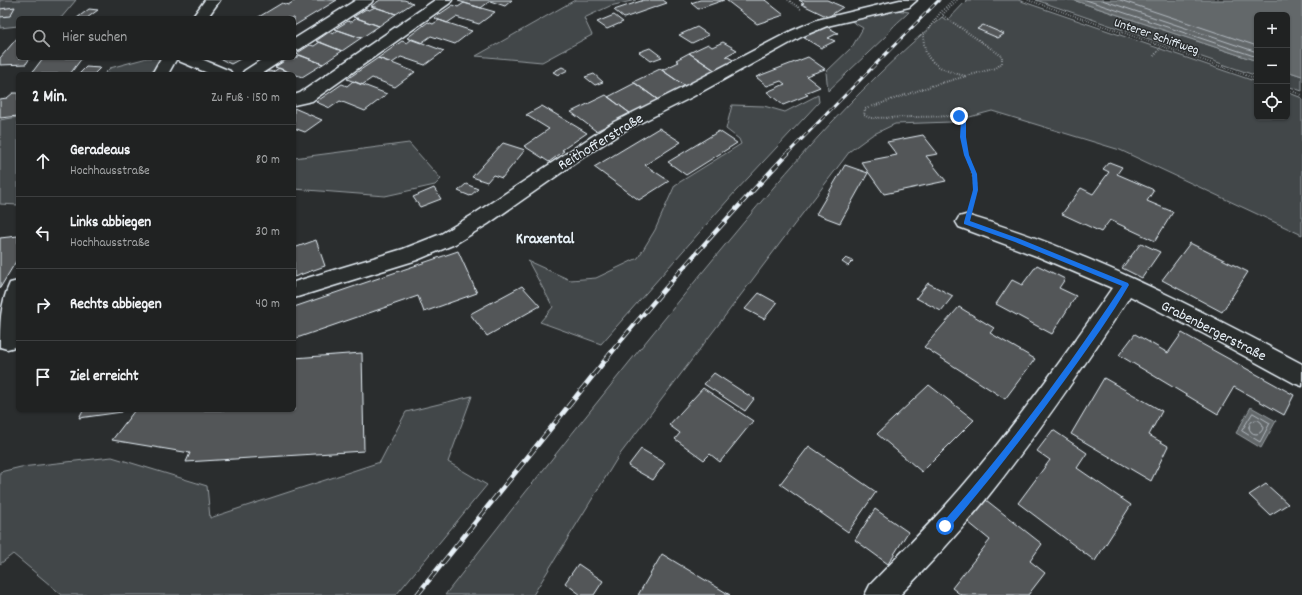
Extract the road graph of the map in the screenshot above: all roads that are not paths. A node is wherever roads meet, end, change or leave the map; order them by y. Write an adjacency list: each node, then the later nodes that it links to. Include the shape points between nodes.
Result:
1 (213, 0): 5 (street)
2 (366, 0): 6 (street)
3 (445, 0): 13 (street, via 306,97)
4 (910, 0): 16 (street, Reithofferstraße, via 894,7 822,23 796,34 620,126 448,239 410,255)
5 (201, 16)
6 (296, 45)
7 (168, 60): 10 (street)
8 (189, 60): 11 (street)
9 (272, 60): 12 (street)
10 (161, 72)
11 (214, 72)
12 (253, 72)
13 (296, 100)
14 (966, 222): 15 (street, Grabenbergerstraße)
15 (1126, 285): 19 (street, Grabenbergerstraße); 20 (street, via 1059,383 983,482)
16 (296, 289)
17 (16, 294): 18 (street)
18 (8, 341)
19 (1302, 376)
20 (880, 595)

